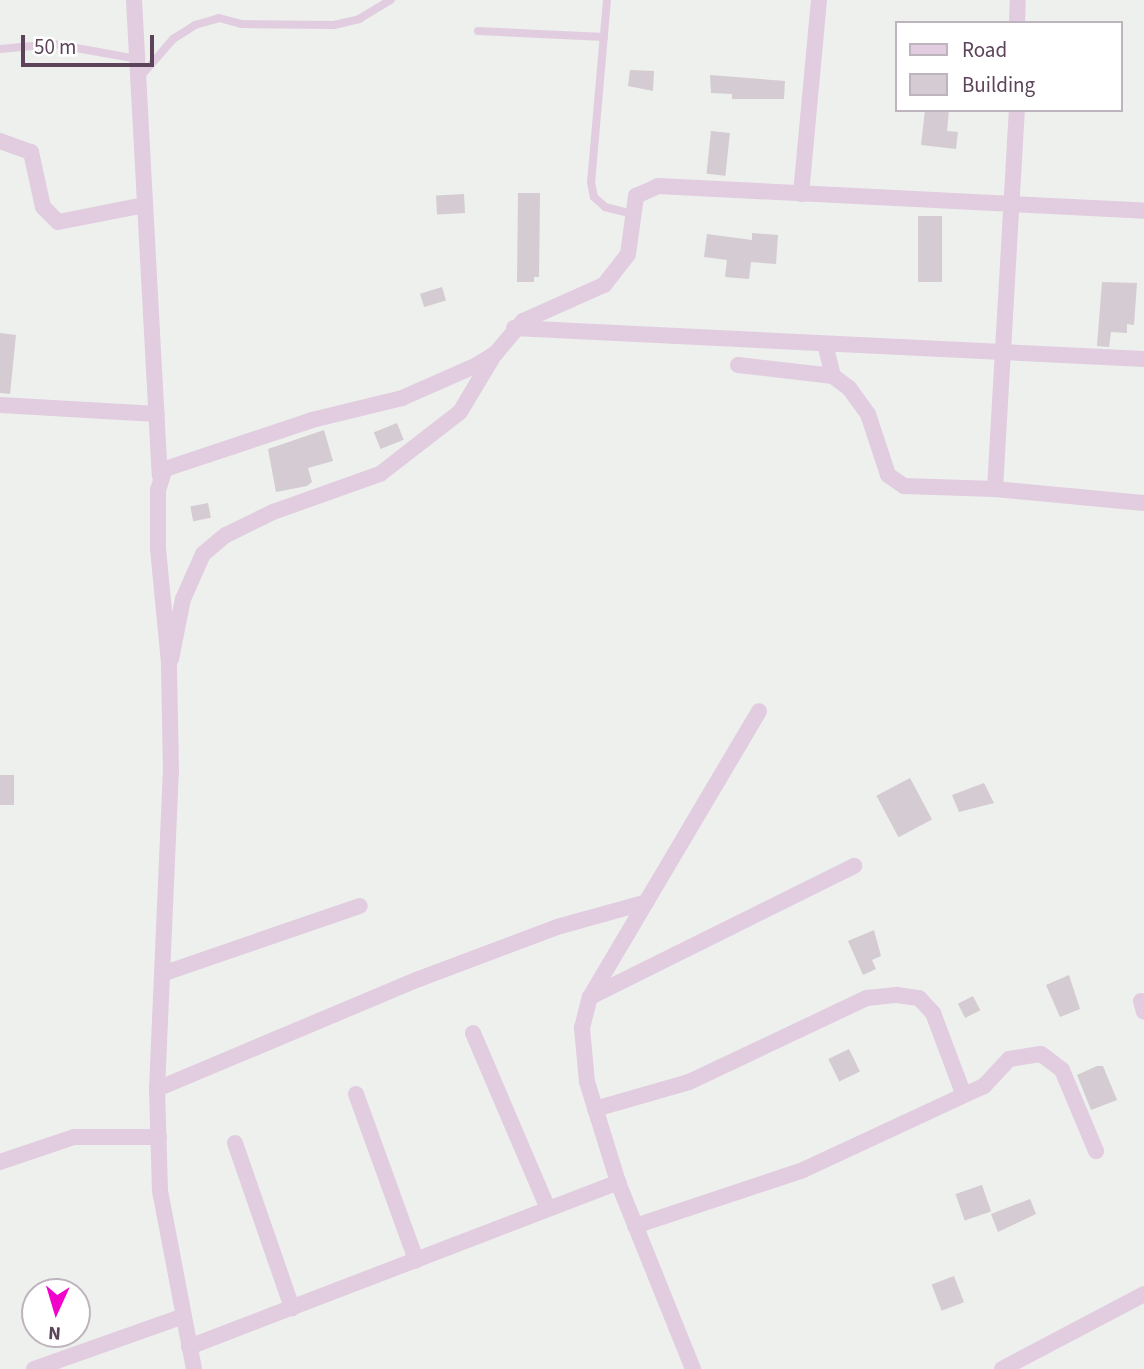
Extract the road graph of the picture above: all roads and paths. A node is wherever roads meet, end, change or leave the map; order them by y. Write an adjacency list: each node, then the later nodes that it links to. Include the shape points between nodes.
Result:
1 (134, 0): 10 (street)
2 (391, 0): 11 (lane, via 359,19 334,25 241,24 219,18 195,25 173,40)
3 (607, 0): 8 (lane)
4 (819, 0): 14 (street)
5 (1018, 0): 6 (street)
6 (1017, 21)
7 (478, 31): 8 (lane)
8 (604, 37): 18 (lane, via 591,182 594,197 605,207)
9 (0, 49): 10 (lane, via 54,44)
10 (137, 59): 11 (street)
11 (138, 79): 15 (street)
12 (1017, 112): 16 (street)
13 (0, 141): 15 (street, via 31,152 43,207 58,222)
14 (801, 194): 16 (street); 18 (street, via 658,186 636,196)
15 (145, 205): 27 (street)
16 (1012, 207): 17 (street); 21 (street)
17 (1144, 211)
18 (633, 214): 19 (street, via 628,254 604,285)
19 (513, 328): 20 (street); 22 (street)
20 (825, 344): 21 (street); 25 (street)
21 (1001, 352): 23 (street); 29 (street)
22 (496, 353): 28 (street, via 425,390 170,463); 31 (street, via 460,412 380,474 273,512 226,535 202,554 183,599)
23 (1144, 359)
24 (738, 365): 25 (street)
25 (833, 376): 29 (street, via 849,388 868,414 888,475 895,483)
26 (0, 405): 27 (street)
27 (157, 414): 28 (street)
28 (160, 475): 31 (street, via 158,548)
29 (996, 489): 30 (street)
30 (1144, 503)
31 (169, 663): 36 (street, via 171,772)
32 (758, 711): 34 (street)
33 (853, 866): 37 (street)
34 (647, 902): 37 (street); 39 (street, via 557,927 419,979)
35 (360, 906): 36 (street)
36 (162, 974): 39 (street)
37 (590, 997): 42 (street, via 582,1028 587,1082)
38 (473, 1033): 48 (street)
39 (157, 1089): 43 (street)
40 (963, 1093): 42 (street, via 933,1013 919,998 897,995 867,998 689,1082); 45 (street, via 984,1086 1009,1059 1041,1054 1062,1070); 49 (street, via 803,1170)
41 (356, 1094): 50 (street)
42 (595, 1109): 47 (street)
43 (159, 1137): 46 (street, via 74,1137); 53 (street, via 160,1191)
44 (235, 1143): 52 (street)
45 (1096, 1151)
46 (0, 1162)
47 (618, 1182): 48 (street); 49 (street)
48 (548, 1209): 50 (street)
49 (635, 1226): 57 (street)
50 (416, 1260): 52 (street)
51 (1144, 1294): 58 (street)
52 (292, 1308): 54 (street)
53 (181, 1317): 54 (street); 55 (street)
54 (189, 1347): 56 (street)
55 (34, 1369)
56 (194, 1369)
57 (693, 1369)
58 (1002, 1369)

